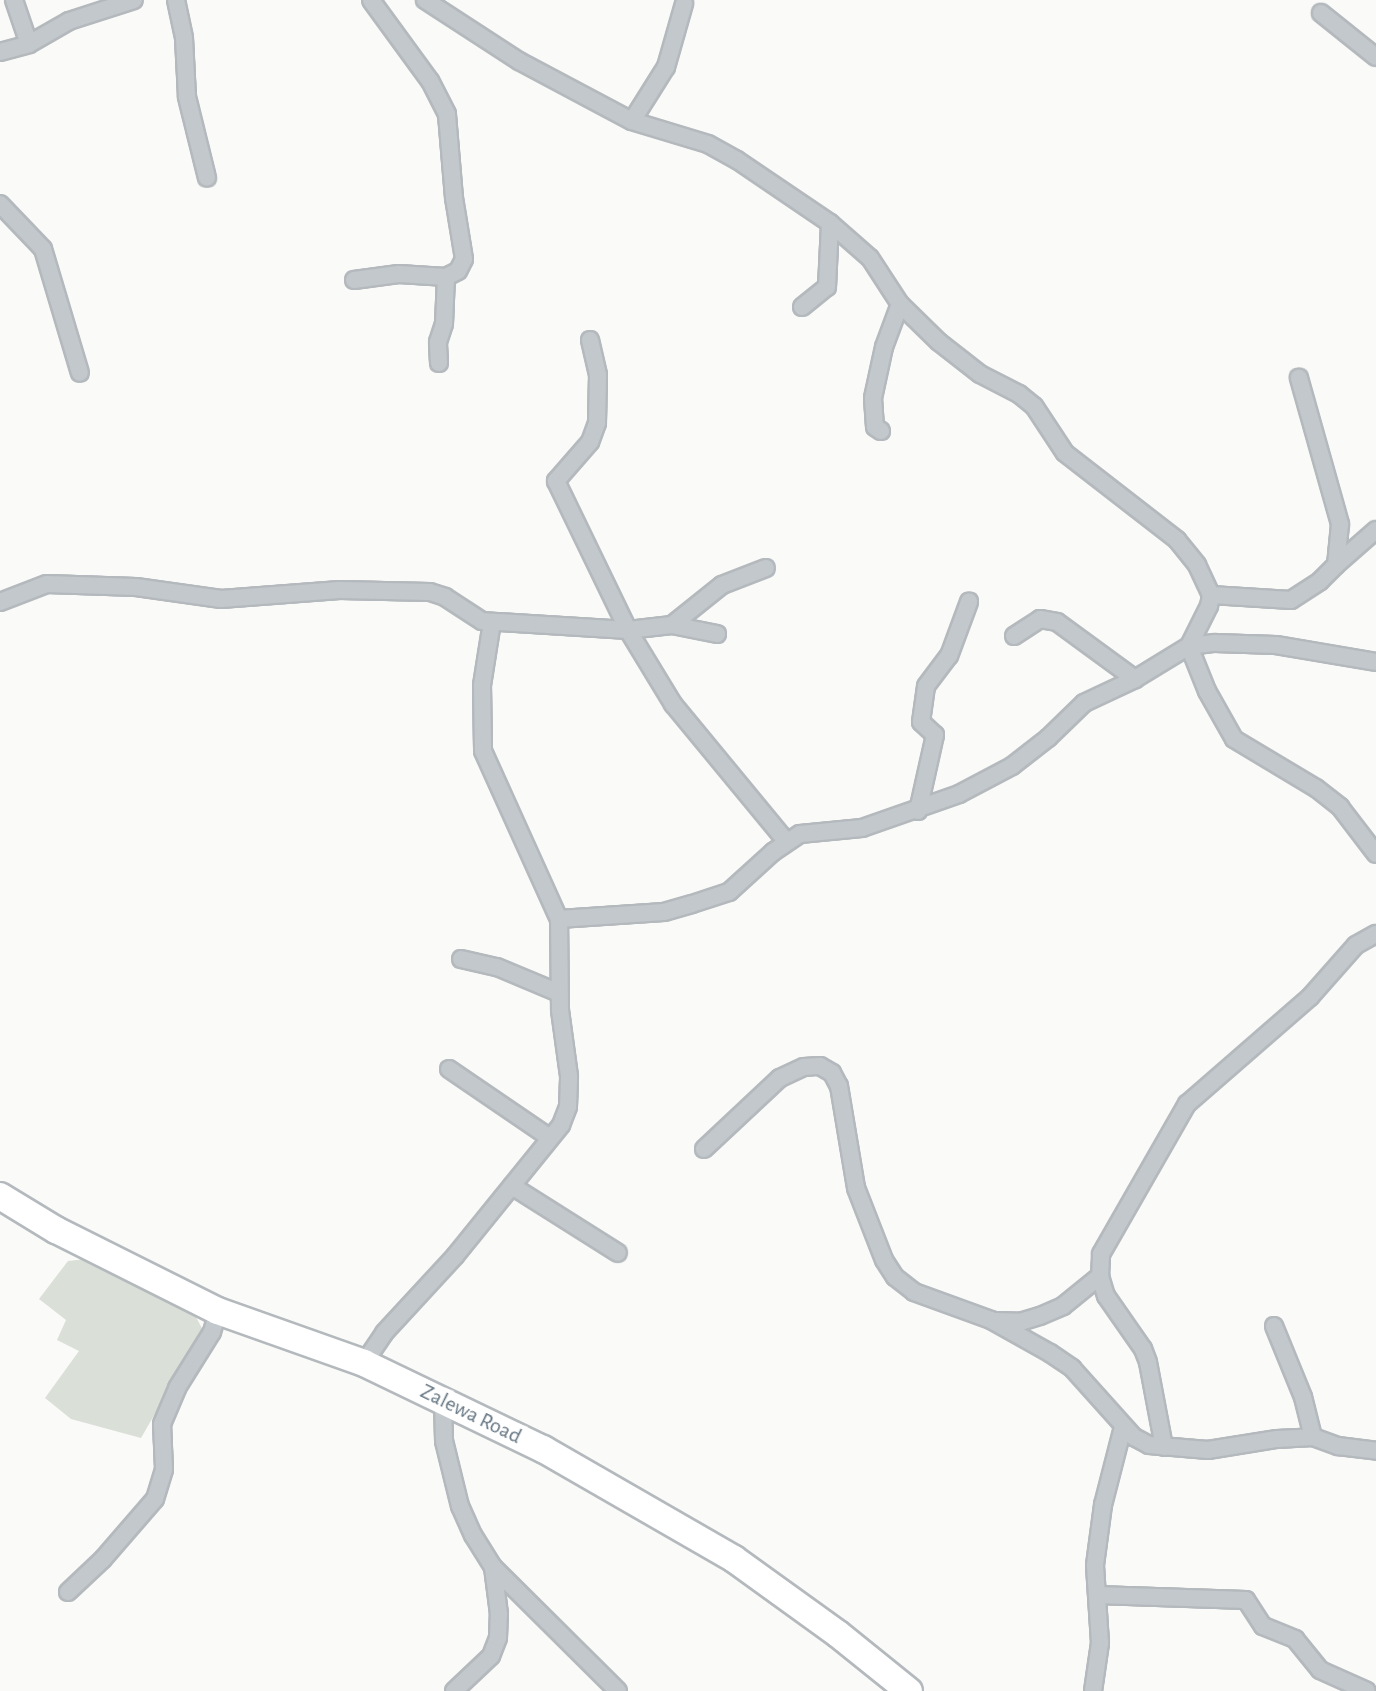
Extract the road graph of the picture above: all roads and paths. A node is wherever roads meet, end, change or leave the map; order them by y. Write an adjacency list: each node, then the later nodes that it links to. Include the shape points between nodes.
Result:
1 (14, 0): 8 (street)
2 (134, 0): 8 (street, via 69,21)
3 (176, 0): 12 (street, via 187,97)
4 (371, 0): 15 (street, via 430,81 447,114 464,259 458,271)
5 (425, 0): 11 (street, via 519,61)
6 (684, 4): 11 (street, via 666,67)
7 (1321, 13): 10 (street)
8 (29, 44): 9 (street)
9 (0, 52)
10 (1376, 57)
11 (632, 121): 14 (street, via 708,144)
12 (207, 178)
13 (0, 204): 21 (street, via 43,249)
14 (830, 223): 17 (street, via 870,258); 18 (street, via 827,287)
15 (446, 277): 16 (street, via 399,274); 20 (street)
16 (354, 280)
17 (900, 304): 23 (street, via 877,373 873,415); 27 (street, via 980,374 1034,406 1065,453 1177,540)
18 (802, 307)
19 (590, 340): 32 (street, via 598,375 597,423 590,442 556,481)
20 (439, 363)
21 (80, 373)
22 (1299, 378): 25 (street, via 1340,524)
23 (881, 431)
24 (1376, 530): 25 (street)
25 (1336, 565): 27 (street, via 1291,600)
26 (766, 568): 31 (street, via 722,585)
27 (1211, 595): 35 (street)
28 (0, 602): 30 (street, via 47,584 136,587 221,599 340,590 430,592)
29 (969, 602): 38 (street, via 949,656 926,686 921,722 935,735)
30 (492, 622): 32 (street); 41 (street, via 482,685 483,751)
31 (672, 625): 32 (street); 33 (street)
32 (628, 630): 39 (street, via 673,704)
33 (717, 634)
34 (1014, 636): 37 (street, via 1040,619 1057,622)
35 (1189, 646): 36 (street, via 1276,645); 37 (street); 40 (street, via 1234,739 1340,807)
36 (1376, 662)
37 (1135, 679): 38 (street, via 1084,703 1012,766)
38 (918, 811): 39 (street, via 862,828 800,834)
39 (786, 841): 41 (street, via 729,892 664,912)
40 (1376, 854)
41 (559, 919): 44 (street)
42 (1376, 934): 51 (street, via 1356,945 1310,997 1187,1104 1101,1254)
43 (461, 959): 44 (street, via 497,967)
44 (559, 993): 46 (street, via 568,1107)
45 (449, 1069): 46 (street)
46 (550, 1138): 48 (street)
47 (704, 1149): 53 (street, via 780,1078 804,1067 820,1066 832,1073 839,1086 856,1188 889,1269 914,1292)
48 (512, 1186): 50 (street); 55 (street)
49 (0, 1196): 52 (highway, Zalewa Road)
50 (618, 1253)
51 (1100, 1276): 53 (street, via 1063,1306 1040,1316 1020,1322); 59 (street, via 1106,1296 1143,1349)
52 (218, 1311): 55 (highway, Zalewa Road); 62 (street, via 162,1424 164,1469 155,1499)
53 (991, 1320): 57 (street, via 1072,1368)
54 (1274, 1326): 58 (street)
55 (364, 1363): 56 (highway, Zalewa Road)
56 (443, 1399): 61 (street, via 444,1441 460,1506); 66 (highway, Zalewa Road, via 543,1449 734,1559)
57 (1123, 1427): 59 (street, via 1134,1437); 63 (street, via 1103,1505)
58 (1313, 1437): 59 (street, via 1208,1450); 60 (street)
59 (1164, 1447)
60 (1376, 1451)
61 (493, 1567): 64 (street, via 498,1638 491,1656); 65 (street)
62 (68, 1592)
63 (1097, 1595): 67 (street, via 1100,1643); 68 (street, via 1246,1600 1263,1626 1295,1639 1320,1670)
64 (454, 1691)
65 (618, 1691)
66 (909, 1691)
67 (1093, 1691)
68 (1367, 1691)

